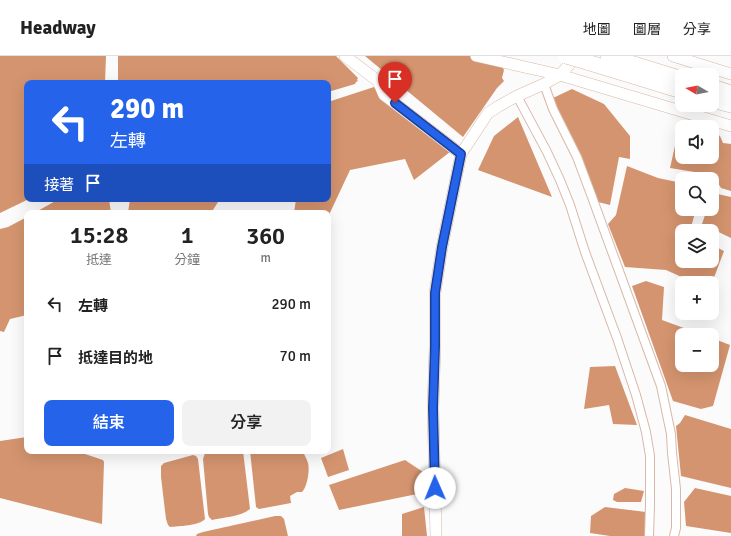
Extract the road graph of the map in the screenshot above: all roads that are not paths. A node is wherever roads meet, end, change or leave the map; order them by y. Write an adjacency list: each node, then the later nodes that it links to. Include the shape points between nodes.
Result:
1 (345, 56): 18 (street, via 378,81 384,95)
2 (476, 56): 8 (street)
3 (566, 56): 6 (highway, bridge)
4 (608, 56): 9 (highway)
5 (673, 56): 7 (street)
6 (582, 59): 8 (street); 11 (highway)
7 (731, 74)
8 (560, 75): 10 (street); 17 (street)
9 (675, 77)
10 (542, 85): 14 (street); 21 (street, via 577,158 661,386 671,434 676,489)
11 (675, 89)
12 (719, 89): 13 (highway)
13 (731, 93)
14 (519, 95): 18 (street, via 488,113); 20 (street, via 563,186 636,395 650,456)
15 (719, 102): 16 (highway)
16 (731, 106)
17 (731, 126)
18 (461, 154): 19 (street, via 435,293 433,408)
19 (436, 536)
20 (649, 536)
21 (674, 536)

